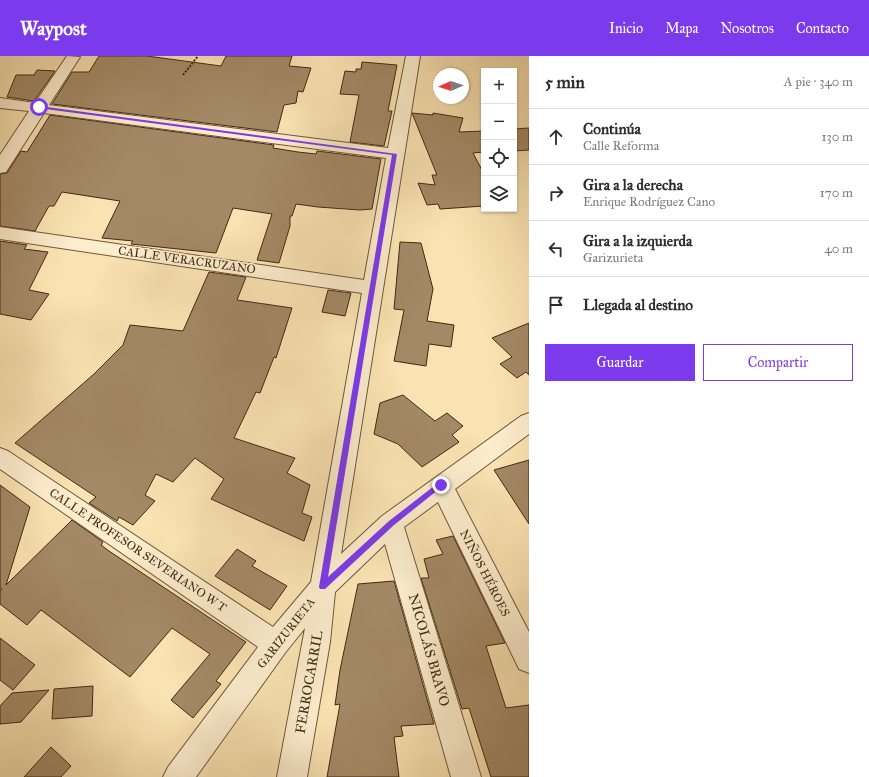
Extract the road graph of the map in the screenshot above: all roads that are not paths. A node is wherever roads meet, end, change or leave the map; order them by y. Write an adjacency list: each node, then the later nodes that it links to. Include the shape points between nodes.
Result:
1 (413, 56): 5 (street, FERROCARRIL)
2 (73, 57): 4 (street)
3 (0, 103): 4 (street)
4 (39, 107): 5 (street); 6 (street)
5 (395, 154): 8 (street, FERROCARRIL)
6 (0, 168)
7 (0, 233): 8 (street, CALLE VERACRUZANO)
8 (373, 288): 13 (street, FERROCARRIL)
9 (529, 422): 11 (street, GARIZURIETA)
10 (0, 457): 14 (street, CALLE PROFESOR SEVERIANO W T)
11 (441, 485): 12 (street, GARIZURIETA); 15 (street, NIÑOS HÉROES)
12 (391, 523): 13 (street, GARIZURIETA); 18 (street, NICOLÁS BRAVO)
13 (323, 587): 14 (street, GARIZURIETA); 17 (street, FERROCARRIL, via 317,642)
14 (276, 644): 16 (street, GARIZURIETA)
15 (529, 660)
16 (178, 777)
17 (292, 777)
18 (466, 777)

